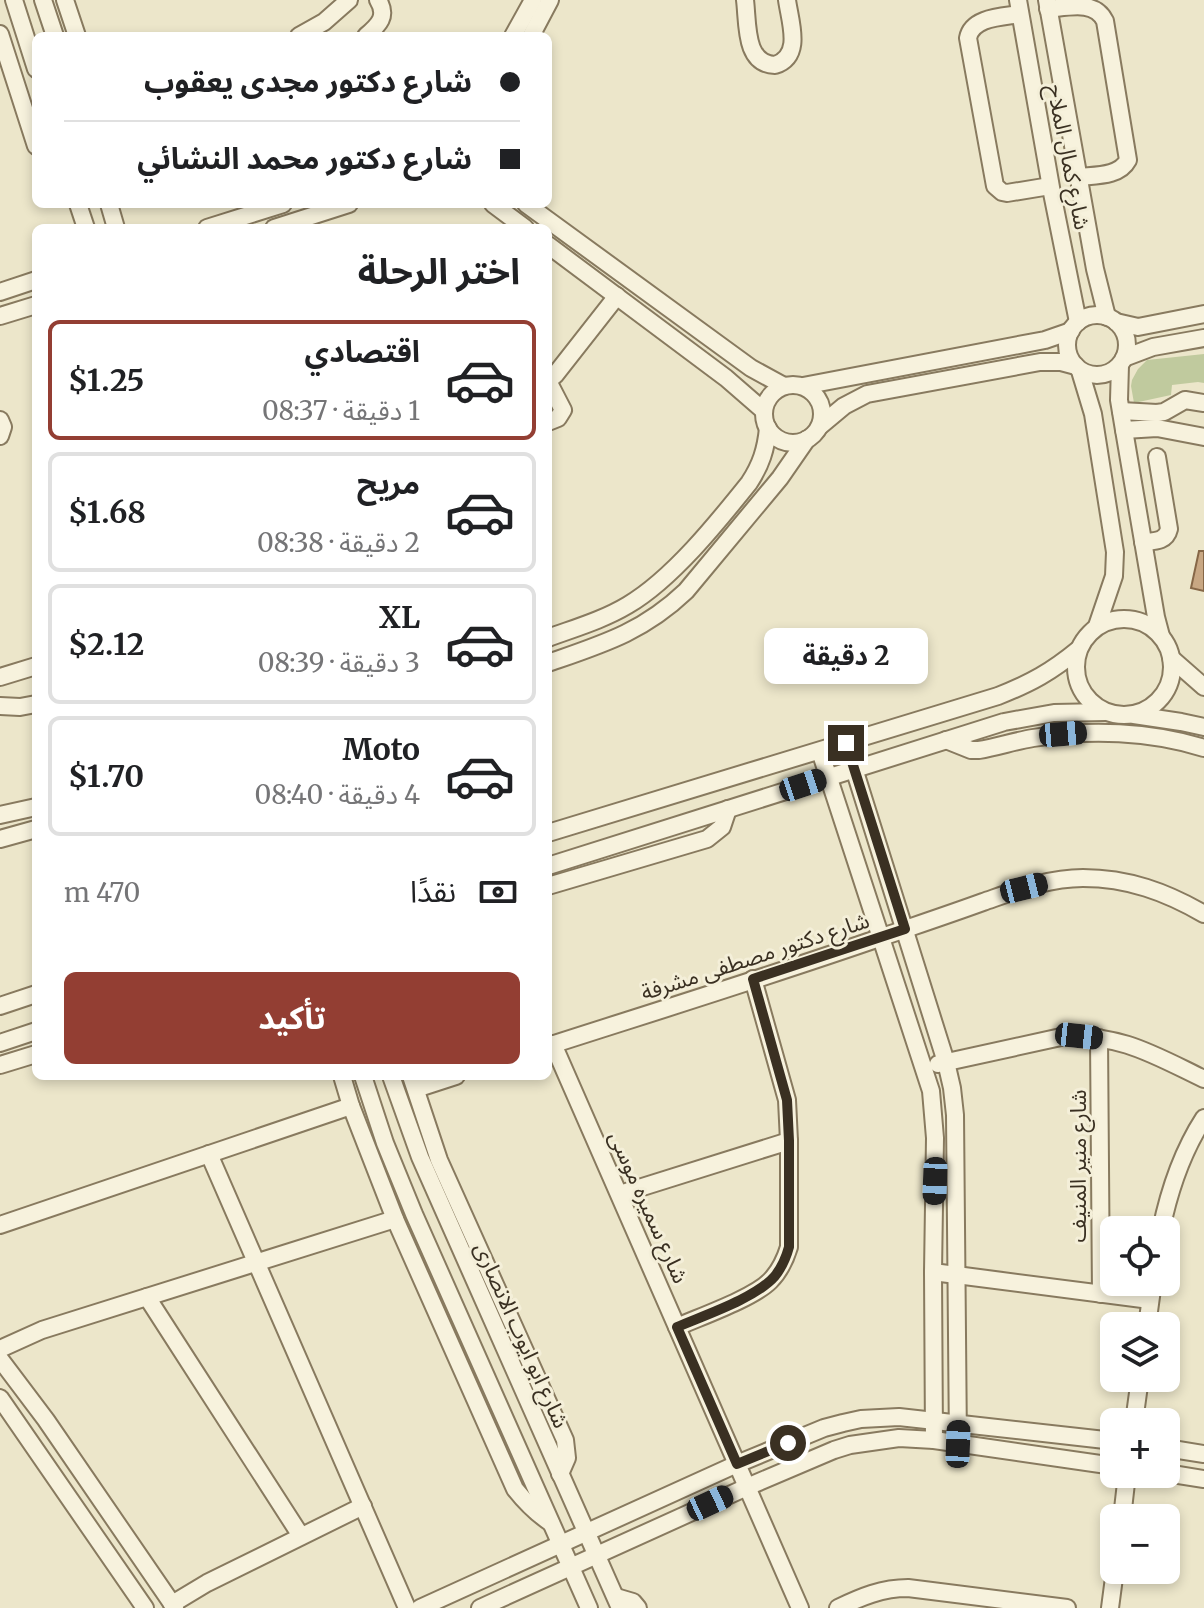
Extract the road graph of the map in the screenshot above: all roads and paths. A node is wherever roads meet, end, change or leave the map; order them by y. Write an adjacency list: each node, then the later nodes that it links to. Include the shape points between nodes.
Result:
1 (14, 0): 19 (street)
2 (43, 0): 12 (street)
3 (65, 0): 13 (street)
4 (349, 0): 14 (street)
5 (378, 0): 15 (street, via 383,18)
6 (533, 0): 16 (street)
7 (550, 0): 17 (street)
8 (745, 0): 9 (street, via 752,51 761,62 775,65 788,58 793,45)
9 (787, 0)
10 (1048, 5): 21 (street, شارع كمال الملاح); 21 (street, via 1089,6 1105,21 1128,160 1119,171)
11 (1019, 7): 22 (street, شارع كمال الملاح); 22 (street, via 975,24 968,38 995,186 1007,193)
12 (54, 32)
13 (76, 32)
14 (306, 32)
15 (371, 32)
16 (515, 32)
17 (533, 32)
18 (0, 34): 20 (street)
19 (32, 56)
20 (32, 134)
21 (1078, 177): 37 (street, شارع كمال الملاح, via 1095,269)
22 (1050, 186): 38 (street, شارع كمال الملاح)
23 (270, 208): 27 (street)
24 (336, 208): 28 (street)
25 (498, 208): 29 (street)
26 (531, 208): 43 (street, via 751,368)
27 (220, 224)
28 (286, 224)
29 (520, 224)
30 (552, 248): 33 (street)
31 (32, 281): 32 (street)
32 (0, 292)
33 (617, 296): 42 (street); 48 (street)
34 (32, 306): 36 (street)
35 (1204, 314): 37 (street, via 1138,327)
36 (0, 316)
37 (1111, 320): 38 (street, via 1097,315); 40 (street, via 1126,338)
38 (1075, 326): 41 (street, via 1067,346); 44 (street, via 1045,340)
39 (1200, 341): 40 (street, via 1153,347)
40 (1122, 361): 41 (street, via 1103,375); 49 (street)
41 (1078, 368): 52 (street, via 1040,362 867,394); 61 (street, via 1093,414 1115,552 1114,576)
42 (552, 378)
43 (784, 386): 44 (street); 48 (street, via 770,396)
44 (803, 386): 52 (street, via 818,398)
45 (552, 389): 51 (street, via 563,410)
46 (1204, 403): 47 (street)
47 (1177, 404): 49 (street, via 1160,413); 55 (street)
48 (764, 411): 53 (street)
49 (1121, 411): 54 (street)
50 (0, 420): 56 (street)
51 (552, 420)
52 (820, 426): 58 (street)
53 (768, 428): 58 (street, via 790,443); 63 (street, via 760,466 749,483 669,574 605,618)
54 (1124, 430): 55 (street); 60 (street)
55 (1175, 431): 57 (street)
56 (0, 436)
57 (1204, 437)
58 (807, 439): 66 (street, via 673,603 614,640)
59 (1157, 457): 60 (street, via 1169,529 1162,539)
60 (1143, 542): 62 (street)
61 (1097, 626): 62 (street, via 1124,618); 64 (street)
62 (1161, 636): 65 (street)
63 (552, 637)
64 (1079, 649): 72 (street, via 1079,686); 76 (street, via 1055,669 1016,689)
65 (1171, 658): 69 (street); 73 (street, via 1171,680 1161,699)
66 (552, 662)
67 (32, 667): 68 (street)
68 (0, 677)
69 (1204, 687)
70 (32, 705): 71 (street)
71 (0, 706)
72 (1105, 712): 73 (street); 75 (street, via 1030,716)
73 (1133, 715): 74 (street)
74 (1204, 727)
75 (946, 740): 77 (street, via 979,750 1031,738 1101,733); 79 (street)
76 (846, 743): 78 (street); 79 (street)
77 (1204, 748)
78 (820, 751): 80 (street); 85 (street)
79 (853, 769): 80 (street); 90 (street)
80 (828, 777): 82 (street); 91 (street)
81 (32, 808): 83 (street)
82 (728, 809): 87 (street); 88 (street, via 722,827 707,839)
83 (0, 815)
84 (32, 830): 86 (street)
85 (552, 832)
86 (0, 839)
87 (552, 865)
88 (552, 885)
89 (1204, 914): 90 (street, شارع دكتور مصطفى مشرفة, via 1146,887 1082,878 1024,888)
90 (905, 929): 91 (street, شارع دكتور مصطفى مشرفة); 101 (street)
91 (882, 937): 92 (street, شارع دكتور مصطفى مشرفة); 103 (street)
92 (753, 979): 98 (street, شارع دكتور مصطفى مشرفة); 111 (street, via 787,1100)
93 (32, 995): 94 (street)
94 (0, 1006)
95 (32, 1032): 97 (street)
96 (1099, 1038): 101 (street, via 1061,1037); 104 (street, via 1135,1046); 114 (street, شارع منير المنيف)
97 (0, 1043)
98 (552, 1045)
99 (552, 1047): 113 (street, شارع سميره موسى)
100 (32, 1055): 102 (street)
101 (946, 1062): 103 (street); 120 (street, via 955,1115)
102 (0, 1065)
103 (925, 1067): 119 (street, via 935,1115)
104 (1204, 1079)
105 (343, 1080): 109 (street)
106 (364, 1080): 145 (street, via 399,1179)
107 (392, 1080): 140 (street, شارع ابو ايوب الانصارى, via 420,1157)
108 (413, 1082): 140 (street, via 444,1172 565,1440 567,1458)
109 (351, 1106): 112 (street); 116 (street)
110 (1204, 1118): 115 (street, via 1180,1163)
111 (789, 1141): 113 (street); 127 (street, via 789,1247 778,1273 756,1292)
112 (209, 1154): 117 (street); 118 (street)
113 (620, 1194): 127 (street, شارع سميره موسى)
114 (1100, 1216)
115 (1164, 1216)
116 (395, 1219): 118 (street); 145 (street, via 515,1489)
117 (0, 1225)
118 (257, 1263): 124 (street); 144 (street)
119 (933, 1272): 120 (street); 131 (street)
120 (957, 1275): 121 (street); 132 (street)
121 (1100, 1294)
122 (1117, 1296): 125 (street)
123 (1151, 1296): 125 (street)
124 (147, 1297): 128 (street); 147 (street)
125 (1150, 1300): 126 (street)
126 (1149, 1312)
127 (677, 1327): 138 (street, شارع سميره موسى)
128 (0, 1349)
129 (0, 1359): 154 (street)
130 (0, 1398): 155 (street)
131 (934, 1420): 132 (street); 134 (street); 138 (street, via 899,1417 843,1423)
132 (959, 1424): 133 (street); 135 (street)
133 (1100, 1439)
134 (934, 1440): 135 (street); 143 (street, via 899,1438 850,1445)
135 (958, 1444): 139 (street)
136 (1180, 1450): 137 (street)
137 (1204, 1454)
138 (737, 1464): 143 (street, شارع سميره موسى); 146 (street)
139 (1100, 1464)
140 (560, 1474): 146 (street, شارع ابو ايوب الانصارى)
141 (1180, 1475): 142 (street)
142 (1204, 1479)
143 (747, 1487): 149 (street); 161 (street, شارع سميره موسى)
144 (363, 1506): 147 (street); 156 (street)
145 (552, 1523): 148 (street)
146 (586, 1533): 148 (street); 149 (street, شارع ابو ايوب الانصارى)
147 (301, 1536): 154 (street)
148 (560, 1544): 150 (street); 157 (street)
149 (596, 1555): 150 (street); 152 (street, شارع ابو ايوب الانصارى)
150 (570, 1567): 158 (street); 159 (street)
151 (1113, 1584): 164 (street)
152 (618, 1602): 160 (street, via 633,1602)
153 (971, 1602): 162 (street, via 892,1588); 163 (street)
154 (173, 1606)
155 (145, 1608)
156 (407, 1608)
157 (420, 1608)
158 (480, 1608)
159 (589, 1608)
160 (638, 1608)
161 (800, 1608)
162 (838, 1608)
163 (1067, 1608)
164 (1110, 1608)

